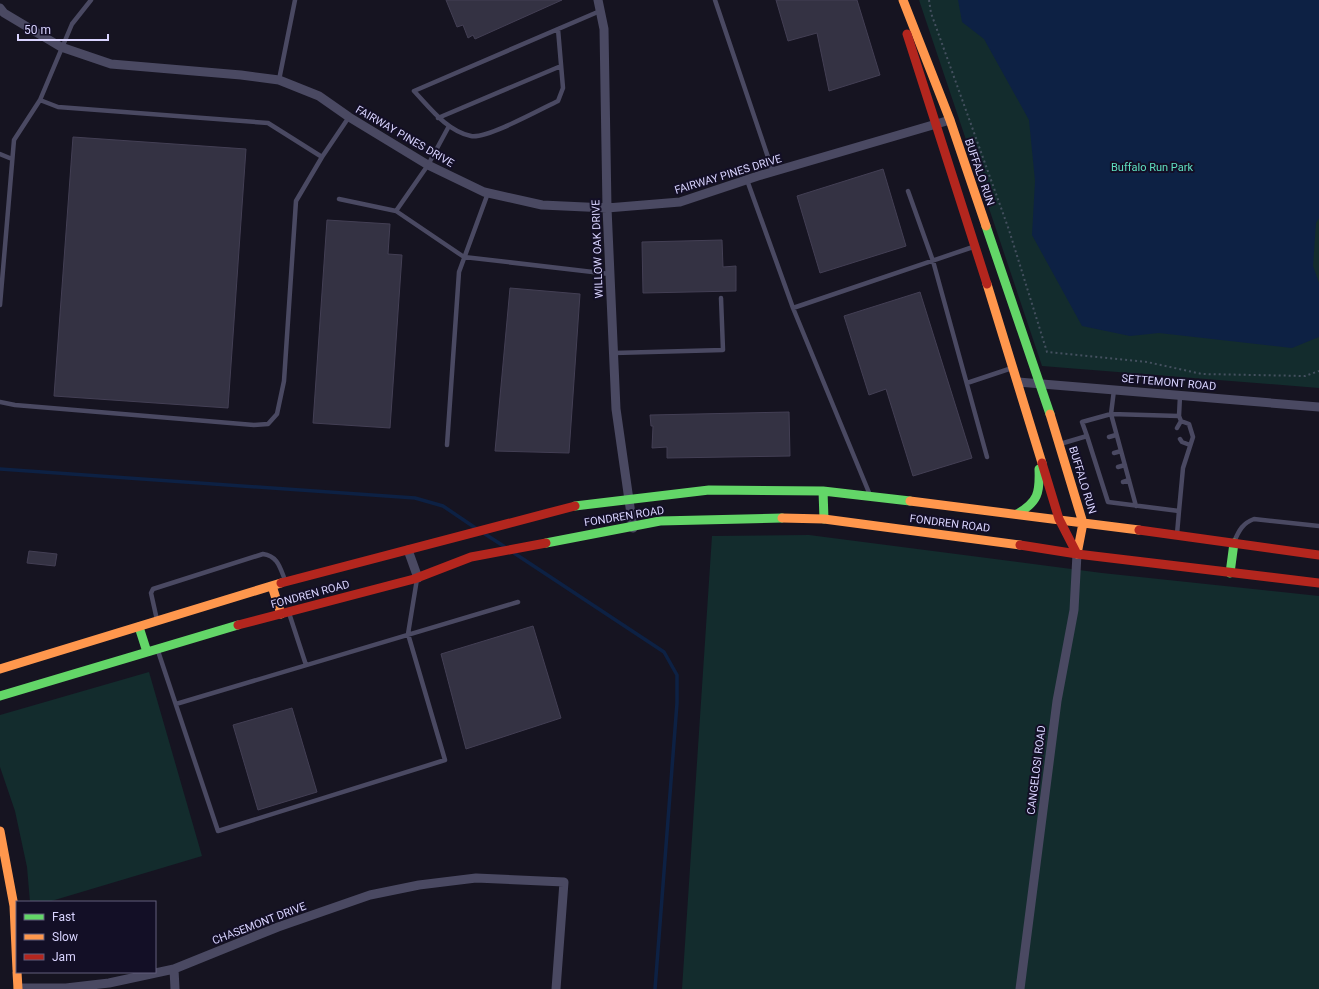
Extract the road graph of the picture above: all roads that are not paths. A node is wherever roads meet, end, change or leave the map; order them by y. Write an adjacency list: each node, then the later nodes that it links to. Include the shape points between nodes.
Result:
1 (91, 0): 10 (lane, via 72,24)
2 (295, 0): 12 (lane)
3 (598, 0): 8 (street, WILLOW OAK DRIVE)
4 (715, 0): 23 (lane)
5 (897, 0): 17 (main road)
6 (902, 0): 16 (main road, BUFFALO RUN)
7 (0, 8): 10 (street, FAIRWAY PINES DRIVE, via 4,13)
8 (600, 11): 9 (lane); 28 (street, WILLOW OAK DRIVE, via 604,29)
9 (558, 29): 11 (lane); 15 (lane, via 414,91)
10 (61, 47): 12 (street, FAIRWAY PINES DRIVE, via 111,64); 13 (lane)
11 (561, 66): 15 (lane); 18 (lane, via 563,88 558,101 486,135 471,136)
12 (280, 80): 14 (street, FAIRWAY PINES DRIVE, via 319,96)
13 (40, 100): 20 (lane, via 58,107 268,123); 21 (lane, via 14,140)
14 (348, 117): 20 (lane); 22 (street, FAIRWAY PINES DRIVE)
15 (438, 118): 18 (lane)
16 (950, 120): 17 (street, FAIRWAY PINES DRIVE); 41 (main road, BUFFALO RUN)
17 (936, 125): 23 (street, FAIRWAY PINES DRIVE); 30 (main road)
18 (450, 126): 22 (lane)
19 (0, 154): 21 (lane)
20 (322, 157): 44 (lane, via 296,201 284,381 277,414 268,424)
21 (12, 159): 35 (lane)
22 (428, 165): 26 (street, FAIRWAY PINES DRIVE); 29 (lane)
23 (773, 172): 24 (street, FAIRWAY PINES DRIVE)
24 (747, 180): 28 (street, FAIRWAY PINES DRIVE, via 680,202); 36 (lane)
25 (908, 191): 32 (lane)
26 (488, 193): 28 (street, FAIRWAY PINES DRIVE, via 542,205); 31 (lane)
27 (339, 199): 29 (lane)
28 (607, 208): 33 (street, WILLOW OAK DRIVE)
29 (396, 211): 31 (lane)
30 (975, 247): 32 (lane); 38 (main road)
31 (464, 257): 33 (lane); 55 (lane, via 459,272)
32 (933, 261): 36 (lane); 40 (lane)
33 (610, 274): 37 (street, WILLOW OAK DRIVE)
34 (721, 298): 37 (lane, via 723,350)
35 (0, 305)
36 (793, 308): 73 (lane)
37 (614, 353): 74 (street, WILLOW OAK DRIVE, via 616,409)
38 (1013, 367): 39 (main road); 40 (lane)
39 (1018, 382): 41 (street, SETTEMONT ROAD); 58 (main road)
40 (967, 383): 61 (lane)
41 (1040, 384): 42 (street, SETTEMONT ROAD); 56 (main road, BUFFALO RUN)
42 (1114, 390): 43 (street, SETTEMONT ROAD); 46 (lane)
43 (1180, 396): 45 (street, SETTEMONT ROAD); 47 (lane)
44 (0, 402)
45 (1319, 407)
46 (1111, 414): 47 (lane); 49 (lane); 50 (lane, via 1082,422)
47 (1180, 419): 48 (lane); 57 (lane, via 1189,424 1193,437)
48 (1177, 428)
49 (1116, 435): 51 (lane); 59 (lane)
50 (1087, 436): 54 (lane); 56 (lane)
51 (1109, 437)
52 (1180, 439): 57 (lane)
53 (1096, 441): 54 (lane)
54 (1089, 443): 63 (lane)
55 (447, 444)
56 (1059, 444): 80 (main road, BUFFALO RUN)
57 (1190, 445): 76 (lane, via 1183,468)
58 (1037, 450): 77 (main road, via 1039,492 1034,502); 79 (main road)
59 (1121, 451): 60 (lane); 64 (lane)
60 (1114, 453)
61 (987, 457)
62 (1100, 457): 63 (lane)
63 (1094, 459): 67 (lane)
64 (1125, 465): 65 (lane); 68 (lane)
65 (1118, 467)
66 (1105, 471): 67 (lane)
67 (1099, 472): 71 (lane)
68 (1129, 480): 69 (lane); 75 (lane)
69 (1123, 482)
70 (1109, 486): 71 (lane)
71 (1104, 487): 75 (lane, via 1108,502)
72 (823, 490): 73 (main road, FONDREN ROAD); 74 (main road, FONDREN ROAD, via 708,490); 78 (main road)
73 (871, 496): 77 (main road, FONDREN ROAD)
74 (629, 498): 82 (street, WILLOW OAK DRIVE); 85 (main road, FONDREN ROAD, via 584,504)
75 (1136, 506): 76 (lane)
76 (1179, 511): 83 (lane)
77 (1017, 514): 79 (main road, FONDREN ROAD)
78 (824, 519): 82 (main road, FONDREN ROAD, via 763,517 668,521); 86 (main road, FONDREN ROAD)
79 (1058, 519): 80 (main road, FONDREN ROAD); 86 (main road)
80 (1083, 523): 83 (main road, FONDREN ROAD); 86 (main road, BUFFALO RUN)
81 (1319, 526): 84 (lane, via 1254,519 1240,528)
82 (633, 528): 89 (main road, FONDREN ROAD, via 471,557)
83 (1177, 535): 84 (main road, FONDREN ROAD)
84 (1234, 543): 87 (main road, FONDREN ROAD); 88 (main road)
85 (408, 550): 89 (street); 90 (main road, FONDREN ROAD)
86 (1078, 554): 88 (main road, FONDREN ROAD); 114 (street, CANGELOSI ROAD, via 1074,610 1057,701)
87 (1319, 554)
88 (1230, 573): 91 (main road, FONDREN ROAD)
89 (418, 578): 94 (main road, FONDREN ROAD); 97 (lane)
90 (285, 582): 92 (main road, FONDREN ROAD); 95 (lane, via 278,562 263,554 153,589 151,600)
91 (1319, 583)
92 (272, 586): 94 (main road); 95 (main road, FONDREN ROAD)
93 (518, 602): 97 (lane)
94 (285, 613): 98 (main road, FONDREN ROAD); 100 (lane)
95 (158, 621): 96 (main road, FONDREN ROAD)
96 (139, 627): 99 (main road); 101 (main road, FONDREN ROAD)
97 (408, 634): 100 (lane); 103 (lane, via 445,760 307,804 218,830)
98 (157, 649): 99 (main road, FONDREN ROAD); 103 (lane)
99 (148, 652): 102 (main road, FONDREN ROAD)
100 (306, 665): 103 (lane)
101 (0, 669)
102 (0, 696)
103 (176, 704)
104 (0, 831): 105 (main road)
105 (2, 853): 106 (main road, via 14,906)
106 (16, 949)
107 (174, 969): 110 (street, CHASEMONT DRIVE); 112 (street); 113 (street, CHASEMONT DRIVE, via 278,927 370,896 419,885 476,878 564,882)
108 (17, 973): 111 (main road)
109 (155, 973): 111 (street, CHASEMONT DRIVE, via 109,983 66,988)
110 (156, 973)
111 (18, 989)
112 (175, 989)
113 (556, 989)
114 (1020, 989)

